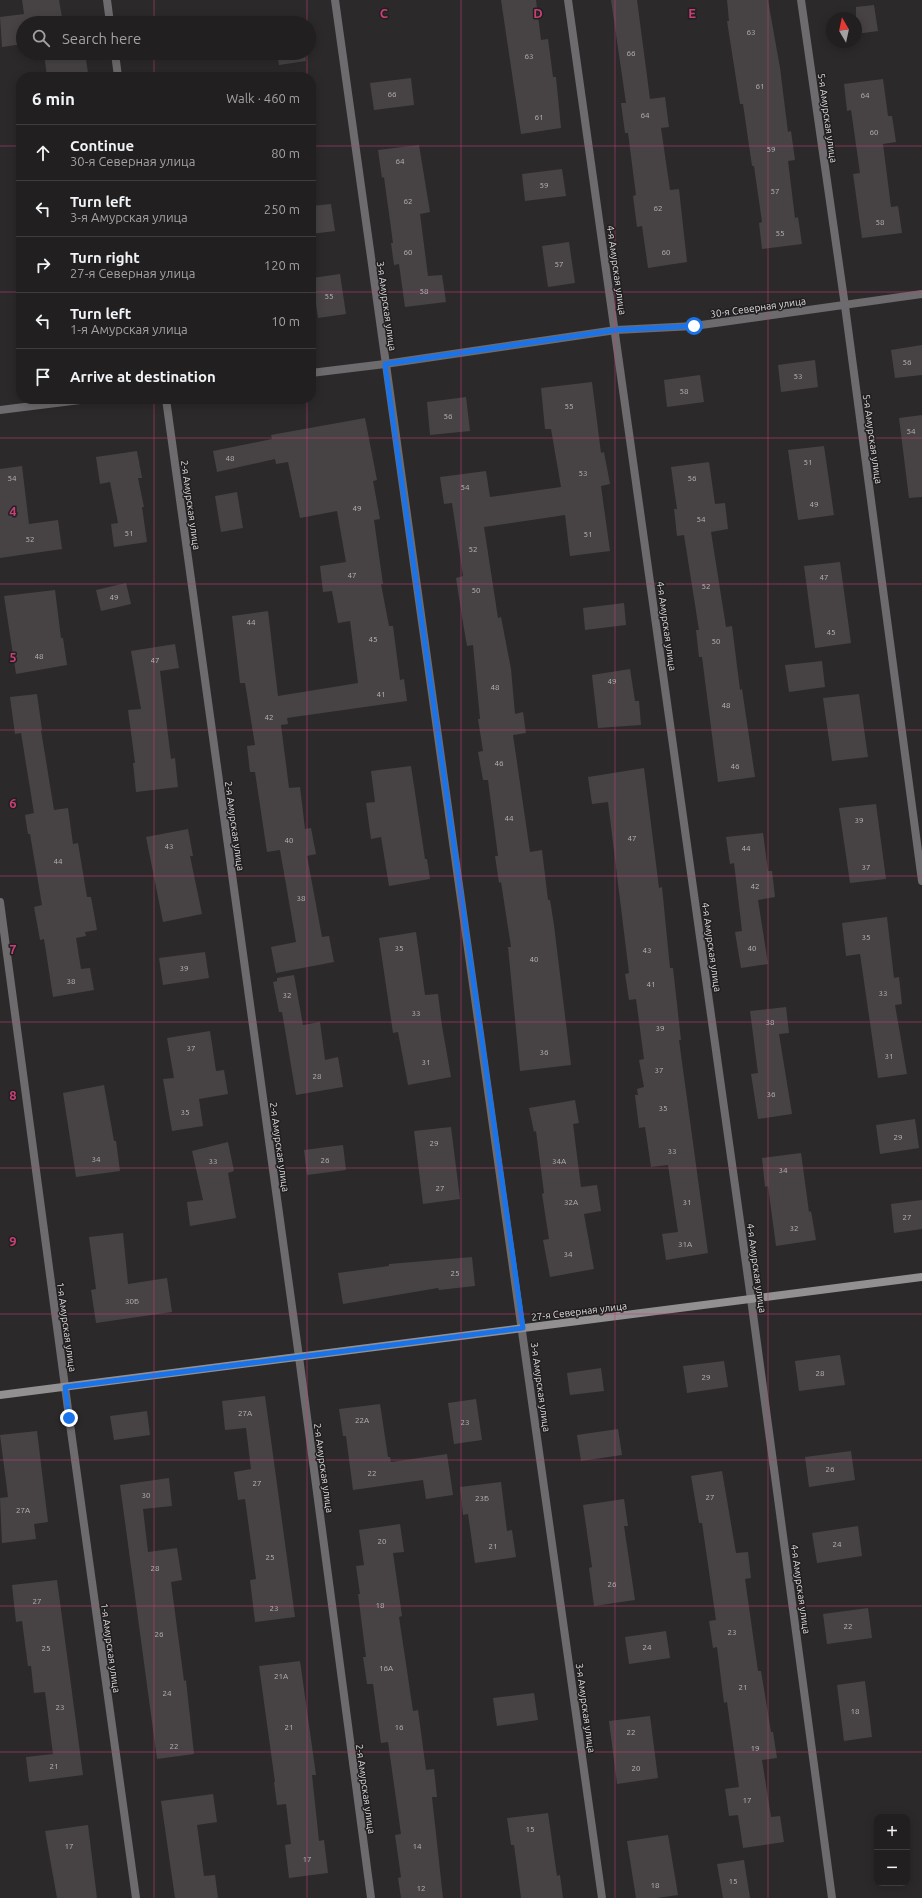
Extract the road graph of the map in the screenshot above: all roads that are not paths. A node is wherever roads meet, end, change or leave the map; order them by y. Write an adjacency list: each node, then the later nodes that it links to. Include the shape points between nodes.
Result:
1 (107, 0): 5 (street)
2 (335, 0): 11 (street, 3-я Амурская улица)
3 (568, 0): 10 (street, 4-я Амурская улица)
4 (801, 0): 9 (street, 5-я Амурская улица)
5 (109, 16)
6 (116, 60): 7 (street)
7 (117, 72)
8 (922, 294): 9 (street, 30-я Северная улица)
9 (845, 306): 10 (street, 30-я Северная улица, via 694,326); 16 (street, 5-я Амурская улица)
10 (616, 330): 11 (street, 30-я Северная улица); 19 (street, 4-я Амурская улица)
11 (385, 364): 12 (street, 30-я Северная улица); 20 (street, 3-я Амурская улица)
12 (316, 372)
13 (48, 404): 15 (street)
14 (167, 404): 21 (street, 2-я Амурская улица)
15 (0, 410)
16 (922, 881)
17 (0, 902): 22 (street, 1-я Амурская улица)
18 (922, 1277): 19 (street, 27-я Северная улица)
19 (751, 1299): 20 (street, 27-я Северная улица); 27 (street, 4-я Амурская улица)
20 (523, 1328): 21 (street, 27-я Северная улица); 26 (street, 3-я Амурская улица)
21 (299, 1357): 22 (street, 27-я Северная улица); 25 (street, 2-я Амурская улица)
22 (65, 1387): 23 (street, 27-я Северная улица); 24 (street, 1-я Амурская улица)
23 (0, 1395)
24 (136, 1898)
25 (370, 1898)
26 (602, 1898)
27 (832, 1898)

